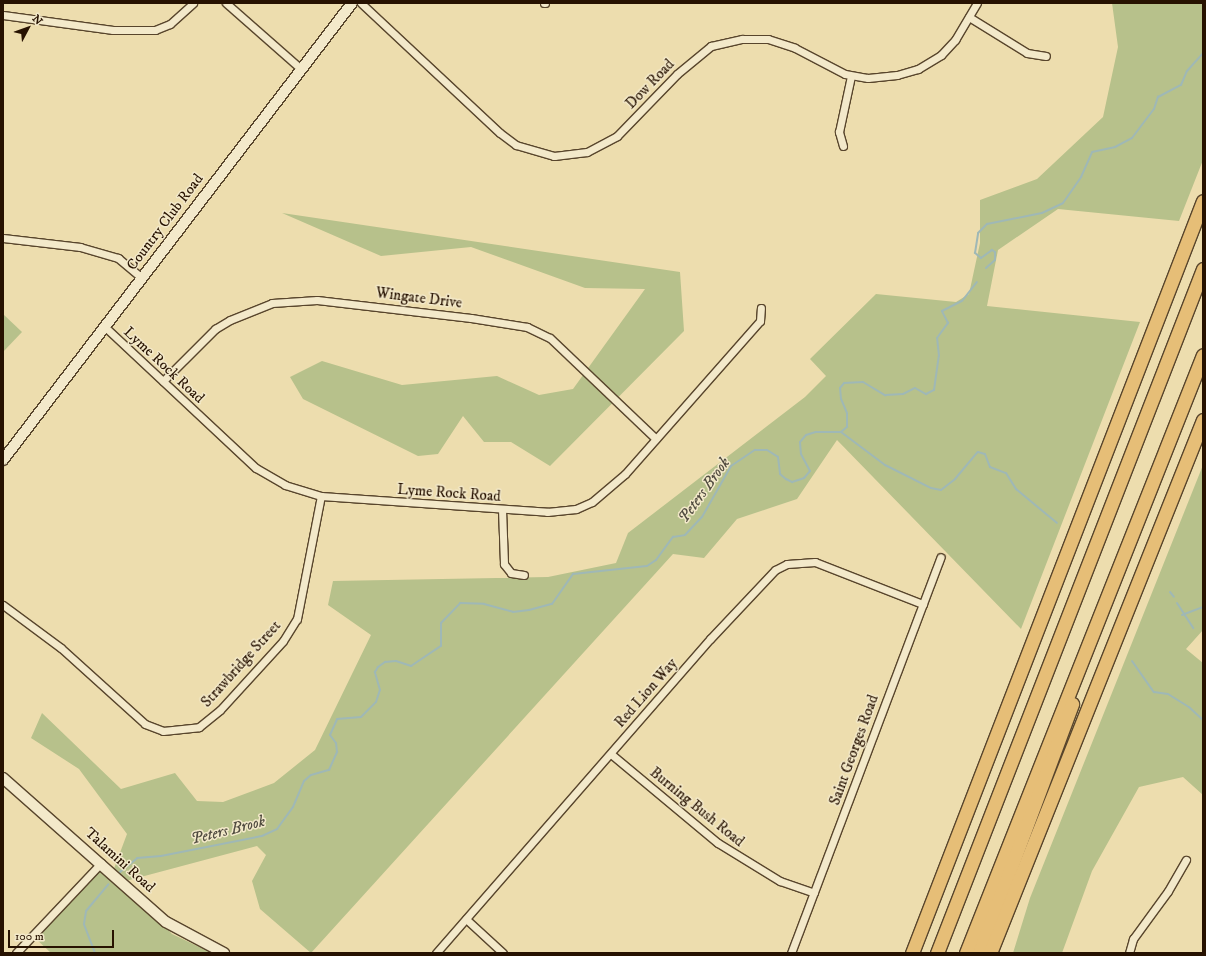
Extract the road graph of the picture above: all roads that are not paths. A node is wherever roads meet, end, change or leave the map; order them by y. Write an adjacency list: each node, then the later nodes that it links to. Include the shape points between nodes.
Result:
1 (193, 3): 6 (street, via 170,24 155,30 113,30)
2 (226, 3): 9 (street)
3 (352, 3): 9 (street, Country Club Road)
4 (361, 3): 10 (street, Dow Road, via 500,133 516,145 549,155 587,152 617,136 677,74 711,46 742,39 768,39)
5 (977, 3): 7 (street, Dow Road)
6 (3, 15)
7 (969, 17): 8 (street, via 1027,53); 10 (street, Dow Road, via 941,55 922,66 897,75 868,78)
8 (1046, 56)
9 (301, 68): 15 (street, Country Club Road)
10 (851, 76): 11 (street, via 839,132)
11 (843, 146)
12 (1203, 201): 41 (highway)
13 (3, 238): 15 (street, via 80,247 118,258)
14 (1203, 269): 42 (highway)
15 (141, 278): 17 (street, Country Club Road)
16 (761, 308): 21 (street, Lyme Rock Road, via 760,321)
17 (104, 326): 19 (street, Lyme Rock Road); 22 (street, Country Club Road)
18 (1203, 355): 29 (highway)
19 (163, 381): 21 (street, Wingate Drive, via 215,330 230,320 272,304 317,300 471,318 527,327 550,338); 23 (street, Lyme Rock Road, via 267,476)
20 (1203, 420): 45 (highway)
21 (656, 439): 24 (street, Lyme Rock Road, via 625,474 592,502 565,511)
22 (3, 460)
23 (321, 496): 24 (street, Lyme Rock Road); 28 (street, Strawbridge Street, via 297,619 283,641 230,699 199,727 163,731 145,724 61,648)
24 (502, 509): 26 (street, via 504,564 511,573)
25 (941, 557): 27 (street, Saint Georges Road)
26 (524, 575)
27 (923, 604): 30 (street, Red Lion Way, via 815,562 788,564 775,570 710,639); 34 (street, Saint Georges Road)
28 (3, 605)
29 (1094, 629): 43 (highway); 44 (highway, via 1066,725)
30 (611, 754): 34 (street, Burning Bush Road, via 718,843 780,881); 35 (street, Red Lion Way)
31 (3, 778): 33 (street, Talamini Road)
32 (1186, 860): 46 (street, via 1134,940)
33 (101, 863): 36 (street); 37 (street, Talamini Road, via 166,922)
34 (814, 893): 40 (street, Saint Georges Road)
35 (466, 919): 38 (street, Red Lion Way); 39 (street)
36 (16, 953)
37 (224, 953)
38 (436, 953)
39 (503, 953)
40 (791, 953)
41 (912, 953)
42 (937, 953)
43 (966, 953)
44 (979, 953)
45 (990, 953)
46 (1130, 953)

